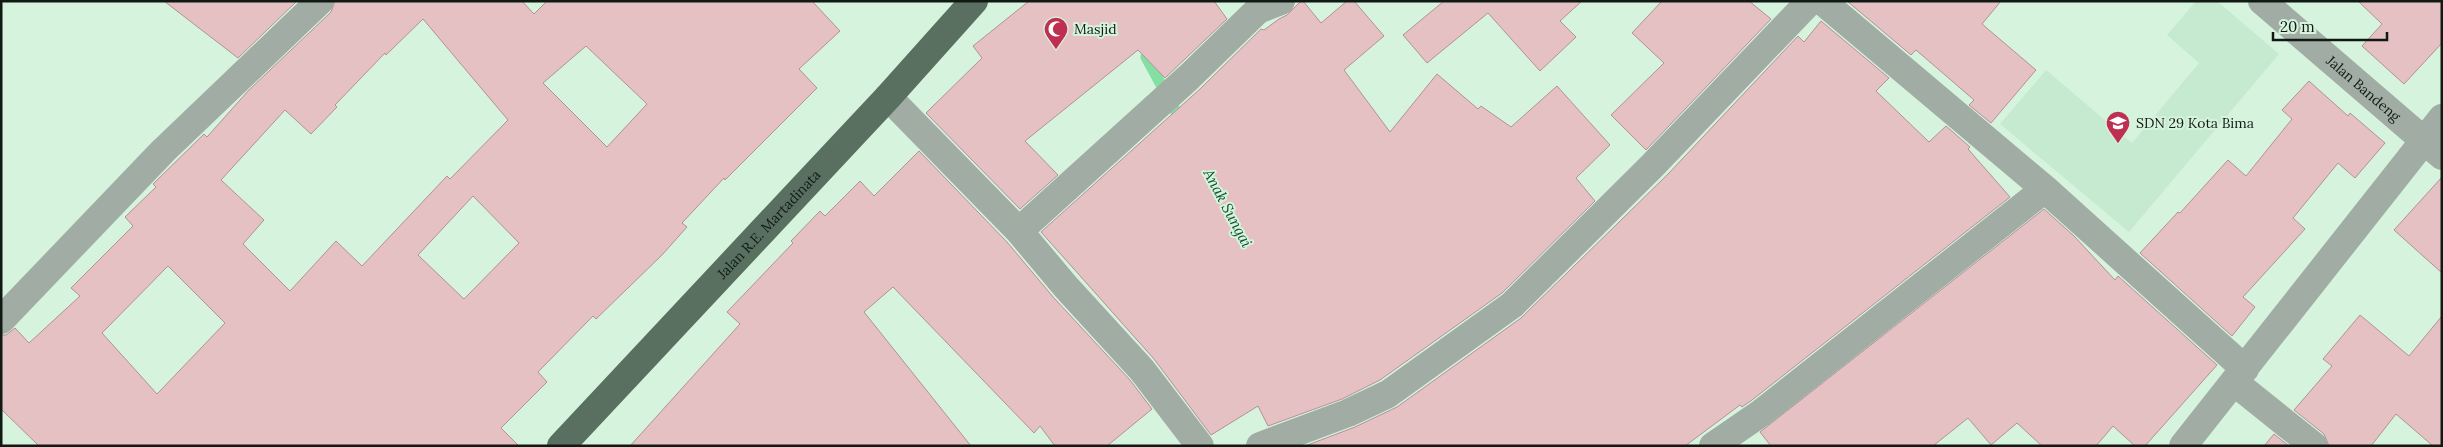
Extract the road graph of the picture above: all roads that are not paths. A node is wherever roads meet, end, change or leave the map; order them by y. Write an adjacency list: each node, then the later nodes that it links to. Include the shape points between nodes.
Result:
1 (320, 1): 12 (street, via 163,151)
2 (974, 1): 7 (highway, Jalan R.E. Martadinata)
3 (1280, 1): 11 (street, via 1258,10)
4 (1810, 1): 16 (street, via 1652,166 1512,305 1388,394)
5 (1822, 1): 10 (street)
6 (2262, 1): 9 (street, Jalan Bandeng)
7 (888, 97): 11 (street); 14 (highway, Jalan R.E. Martadinata)
8 (2442, 118): 9 (street)
9 (2433, 148): 13 (street)
10 (2046, 189): 13 (street); 17 (street, via 1761,413)
11 (1019, 231): 15 (street, via 1142,370)
12 (1, 320)
13 (2240, 375): 18 (street); 19 (street)
14 (561, 446)
15 (1200, 446)
16 (1260, 446)
17 (1712, 446)
18 (2183, 446)
19 (2314, 446)

